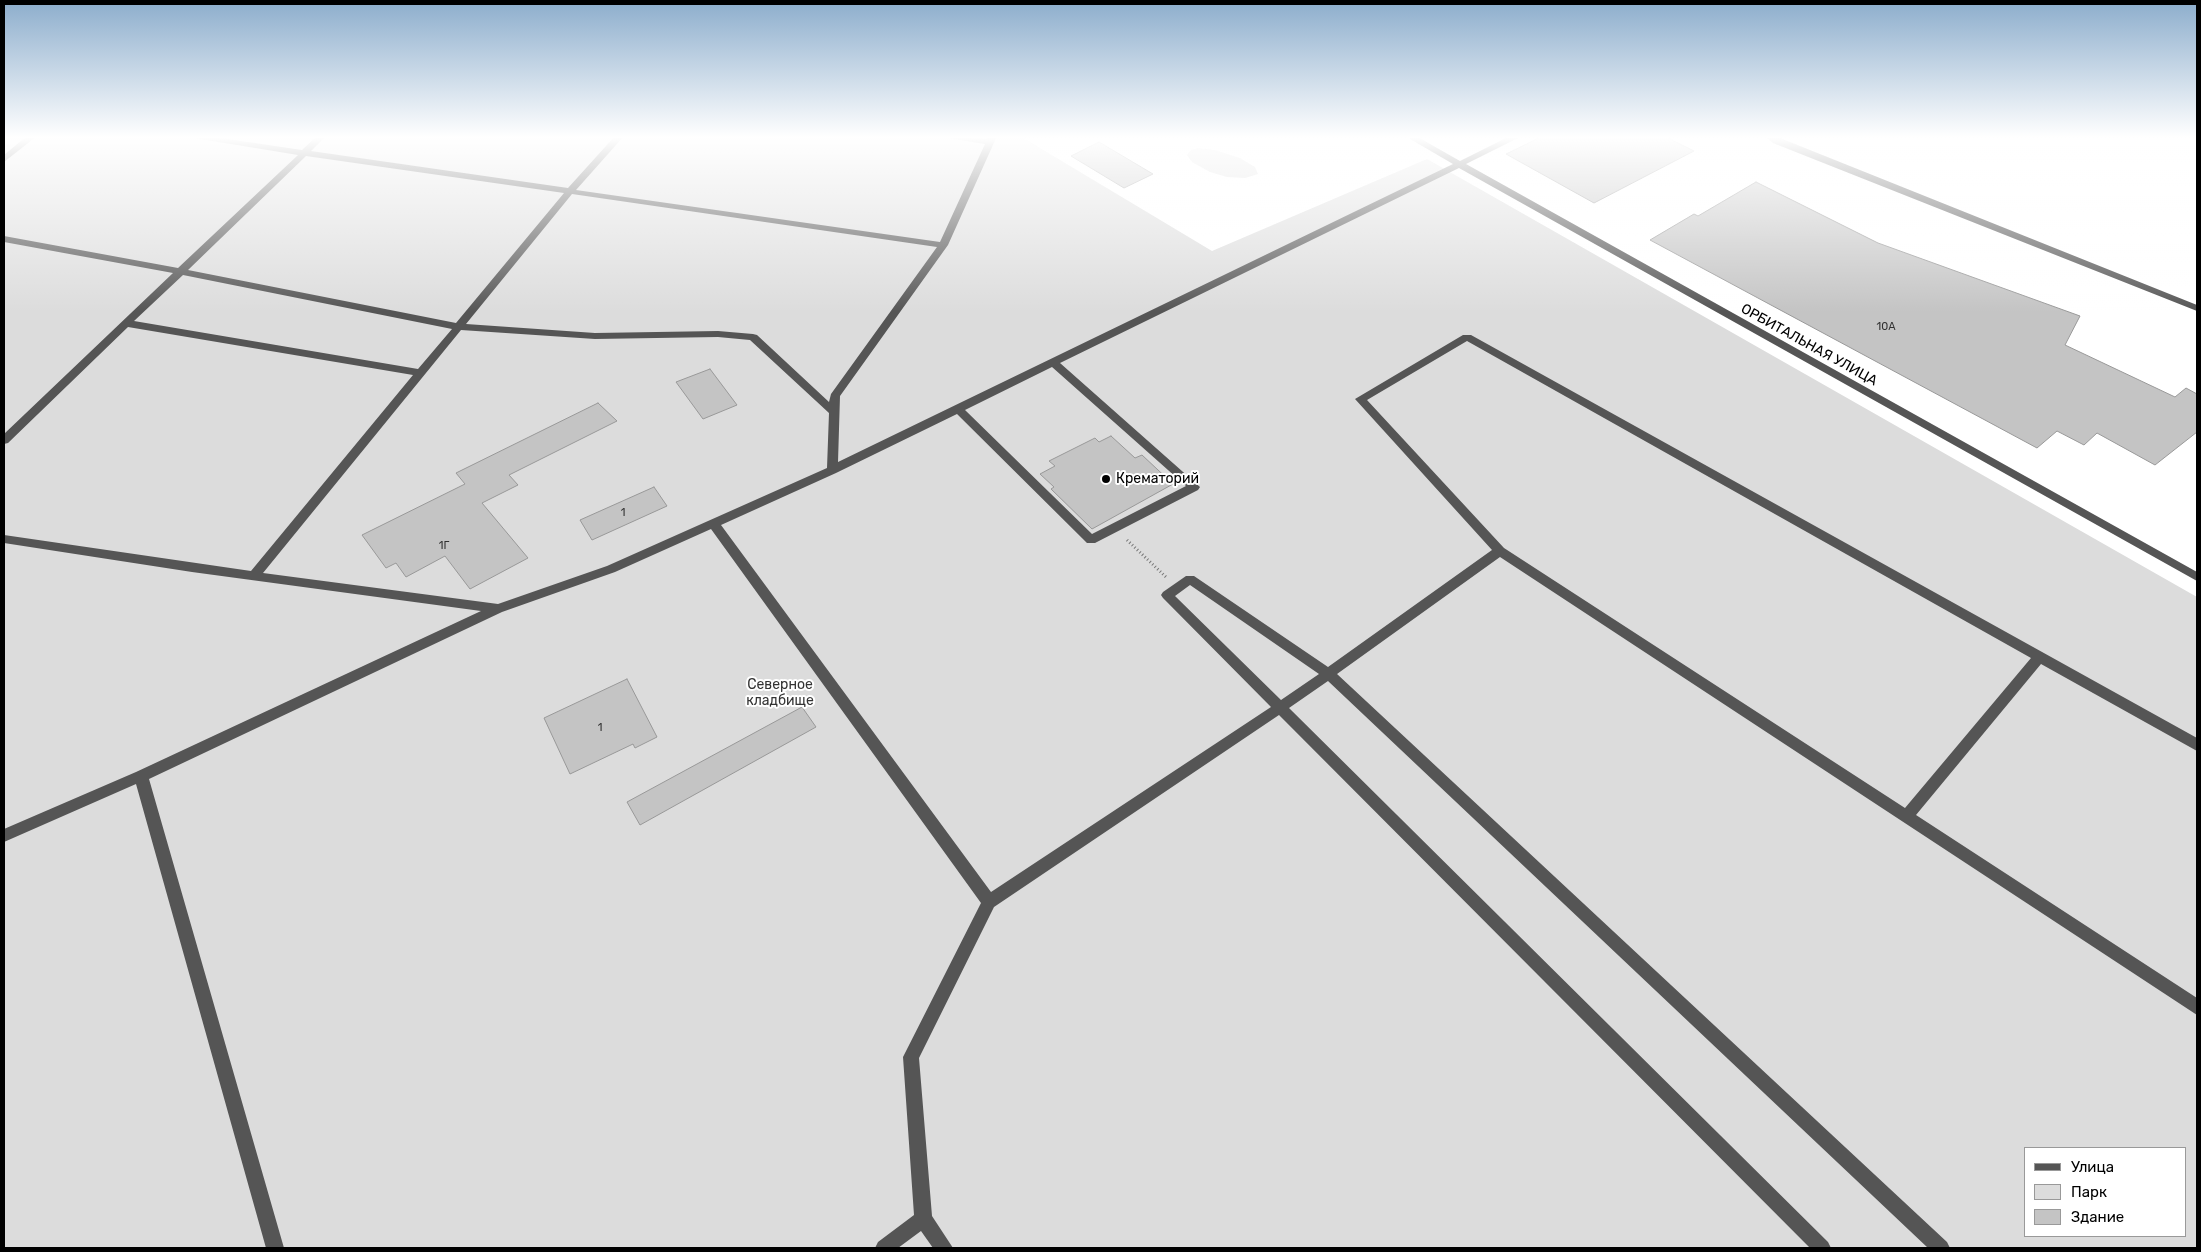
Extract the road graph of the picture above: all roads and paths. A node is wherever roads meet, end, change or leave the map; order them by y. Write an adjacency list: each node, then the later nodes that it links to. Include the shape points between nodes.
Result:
1 (260, 194): 10 (street)
2 (567, 194): 13 (street)
3 (601, 194): 9 (street)
4 (966, 194): 9 (street)
5 (1400, 194): 14 (street)
6 (1510, 194): 25 (street, ОРБИТАЛЬНАЯ УЛИЦА)
7 (1911, 194): 11 (street)
8 (4, 239): 10 (street)
9 (944, 245): 17 (street, via 835,396)
10 (180, 271): 12 (street); 13 (street)
11 (2197, 308)
12 (125, 323): 15 (street); 18 (street)
13 (459, 327): 15 (street); 17 (street, via 595,336 718,334 753,337)
14 (1053, 363): 16 (street); 21 (street, via 1194,487)
15 (421, 373): 24 (street)
16 (958, 409): 19 (street); 21 (street, via 1091,540)
17 (834, 412): 19 (street)
18 (4, 440)
19 (832, 470): 20 (street)
20 (712, 523): 27 (street, via 611,568); 35 (street)
21 (1115, 528): 26 (path)
22 (4, 539): 24 (street)
23 (1500, 551): 28 (street, via 1360,399 1468,338); 29 (street); 33 (street)
24 (255, 575): 27 (street)
25 (2197, 577)
26 (1177, 588): 29 (street, via 1190,579); 30 (street, via 1167,595)
27 (498, 609): 32 (street)
28 (2040, 657): 31 (street); 33 (street)
29 (1329, 674): 30 (street); 42 (street)
30 (1280, 708): 35 (street); 41 (street)
31 (2197, 744)
32 (141, 776): 34 (street); 38 (street)
33 (1907, 816): 36 (street)
34 (4, 836)
35 (989, 902): 37 (street, via 910,1057)
36 (2197, 1007)
37 (923, 1219): 39 (street); 40 (street)
38 (275, 1248)
39 (884, 1248)
40 (944, 1248)
41 (1822, 1248)
42 (1941, 1248)

